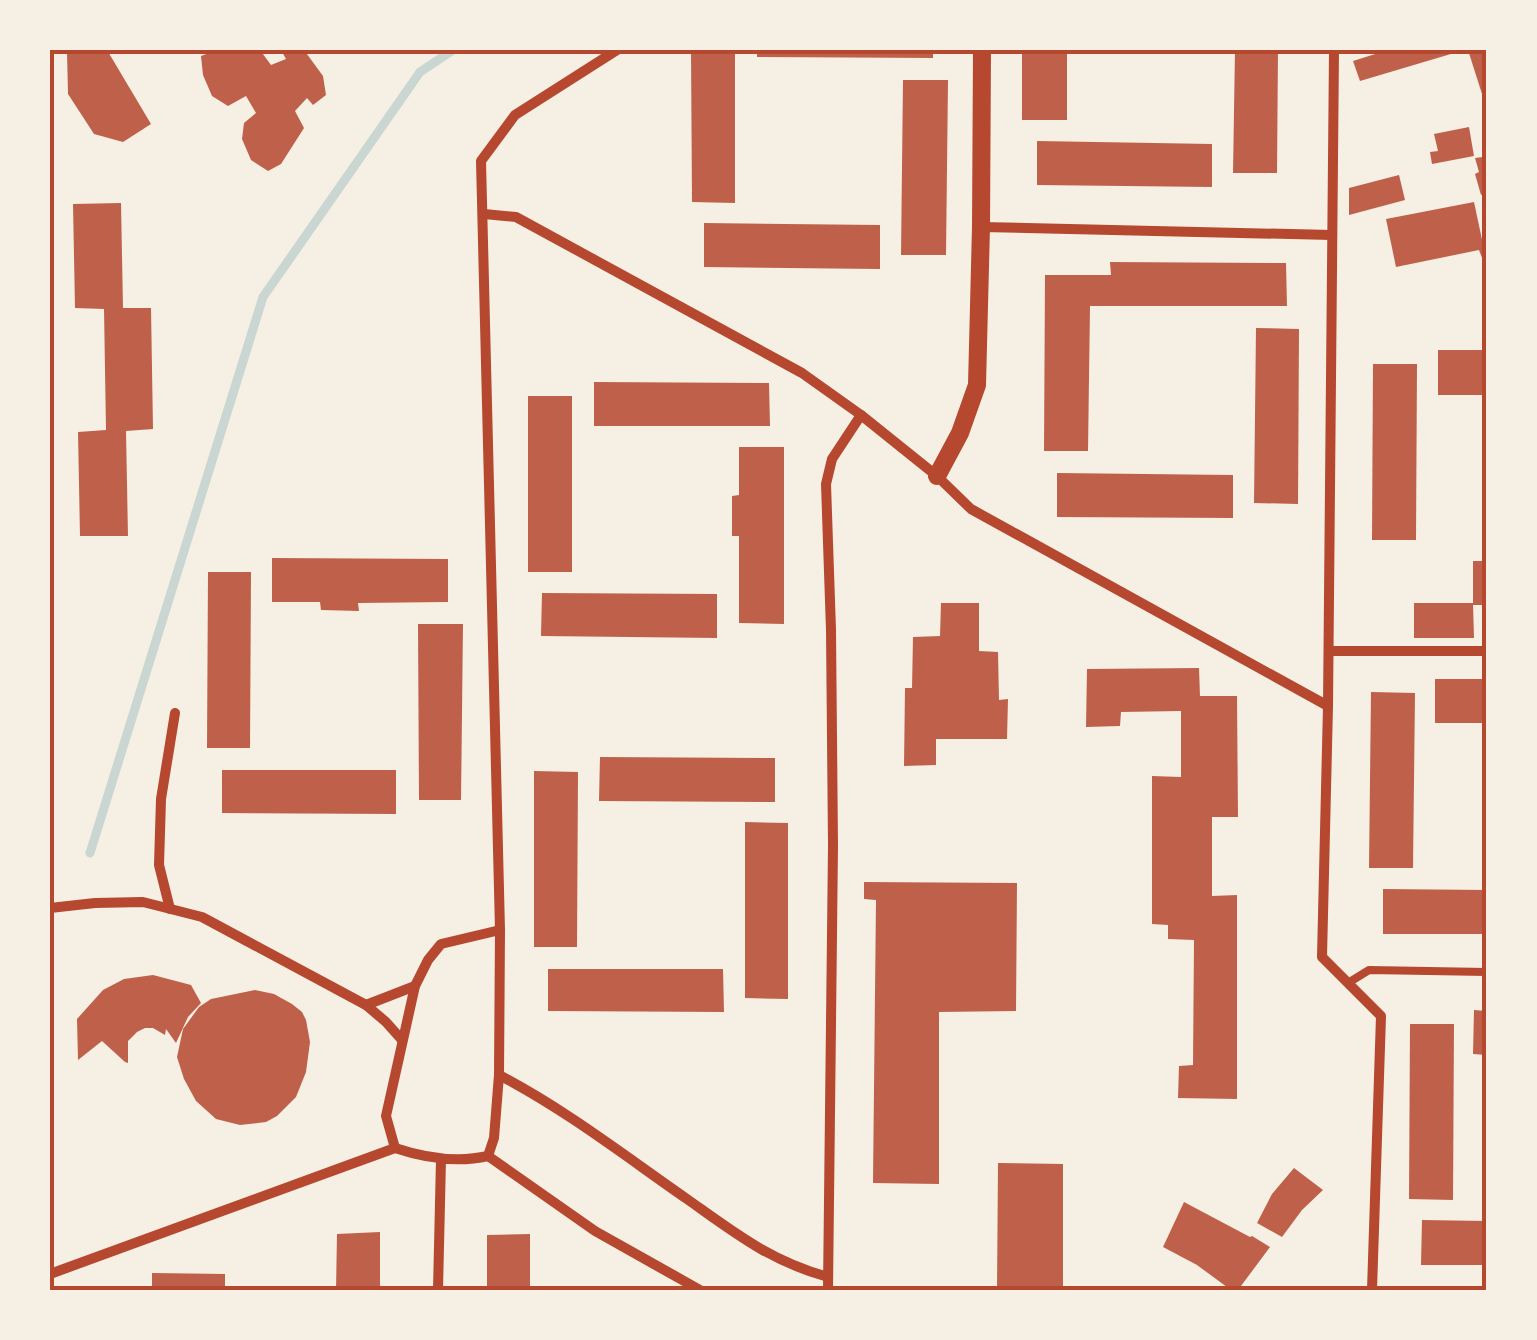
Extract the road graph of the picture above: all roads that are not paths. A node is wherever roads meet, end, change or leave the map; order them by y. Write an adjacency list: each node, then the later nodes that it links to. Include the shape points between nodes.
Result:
1 (617, 50): 4 (street, via 515,115 481,162)
2 (982, 50): 5 (street)
3 (1334, 50): 6 (street)
4 (484, 214): 7 (street, via 516,217 802,373); 15 (street)
5 (981, 227): 6 (street); 8 (street, via 977,385)
6 (1332, 235): 9 (street)
7 (861, 414): 8 (street); 26 (street, via 832,459 826,484 832,826)
8 (937, 476): 11 (street, via 971,509)
9 (1329, 651): 10 (street); 11 (street)
10 (1487, 651)
11 (1328, 706): 17 (street, via 1322,957)
12 (174, 713): 14 (street, via 159,865)
13 (50, 908): 14 (street, via 143,902)
14 (170, 909): 19 (street, via 202,917)
15 (500, 930): 18 (street, via 441,944); 21 (street)
16 (1487, 972): 17 (lane, via 1369,970)
17 (1348, 983): 30 (street, via 1381,1016)
18 (414, 986): 19 (street); 20 (street)
19 (366, 1004): 20 (street)
20 (402, 1040): 22 (street, via 386,1116)
21 (499, 1075): 23 (street); 26 (street, via 762,1251)
22 (395, 1148): 24 (street); 25 (street)
23 (488, 1156): 24 (street); 28 (street, via 595,1231)
24 (441, 1158): 27 (street)
25 (50, 1274)
26 (828, 1277): 29 (street)
27 (438, 1290)
28 (700, 1290)
29 (828, 1290)
30 (1372, 1290)

